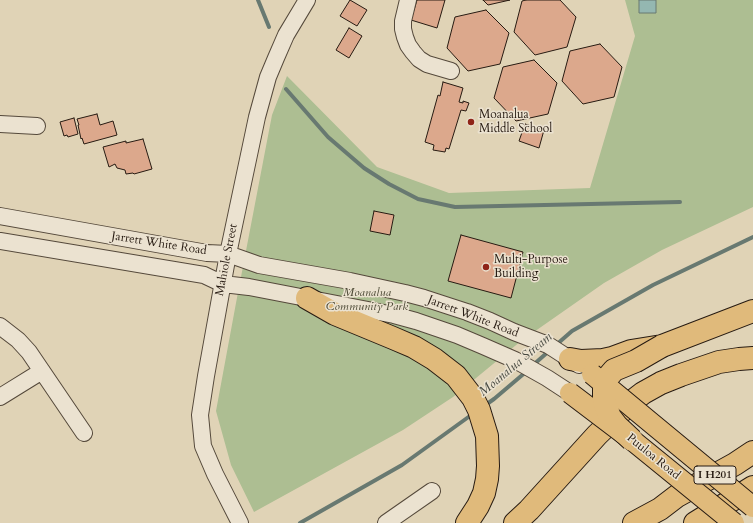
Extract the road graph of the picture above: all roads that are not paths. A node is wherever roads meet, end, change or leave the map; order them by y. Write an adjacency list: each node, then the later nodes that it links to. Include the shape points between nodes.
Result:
1 (307, 0): 8 (street, Mahiole Street, via 286,35 268,77)
2 (408, 0): 3 (street, via 403,21 408,45 416,56 427,64)
3 (451, 71)
4 (0, 124): 5 (street)
5 (38, 126)
6 (0, 216): 8 (street, Jarrett White Road, via 208,253)
7 (0, 241): 9 (street, Jarrett White Road, via 204,275)
8 (228, 254): 9 (street, Mahiole Street); 15 (street, Jarrett White Road, via 276,268 424,298 548,345)
9 (223, 284): 10 (street, Jarrett White Road); 28 (street, Mahiole Street, via 200,415 203,446)
10 (307, 298): 18 (street, Jarrett White Road, via 394,315 457,335 515,360); 30 (highway, via 335,314 434,359 456,376 473,398 488,436 489,456 484,493)
11 (753, 312): 13 (highway)
12 (0, 326): 16 (street, via 18,340)
13 (662, 346): 15 (highway, via 631,351 603,360); 17 (highway, bridge, via 614,370 608,377)
14 (753, 358): 31 (highway, bridge, via 719,362 680,374 630,403)
15 (570, 359): 17 (street, Jarrett White Road)
16 (42, 371): 19 (street); 20 (street)
17 (598, 380): 22 (highway, bridge, via 610,417); 27 (main road, Jarrett White Road, bridge)
18 (570, 393): 22 (main road, Puuloa Road, bridge)
19 (0, 398)
20 (84, 433)
21 (753, 437): 26 (highway)
22 (632, 440): 34 (main road, Puuloa Road, bridge)
23 (753, 452): 26 (highway, I H201)
24 (753, 487): 33 (highway, I H201)
25 (432, 490): 29 (street)
26 (677, 496): 32 (highway, I H201)
27 (753, 507)
28 (239, 521)
29 (386, 523)
30 (467, 523)
31 (515, 523)
32 (634, 523)
33 (695, 523)
34 (734, 523)

